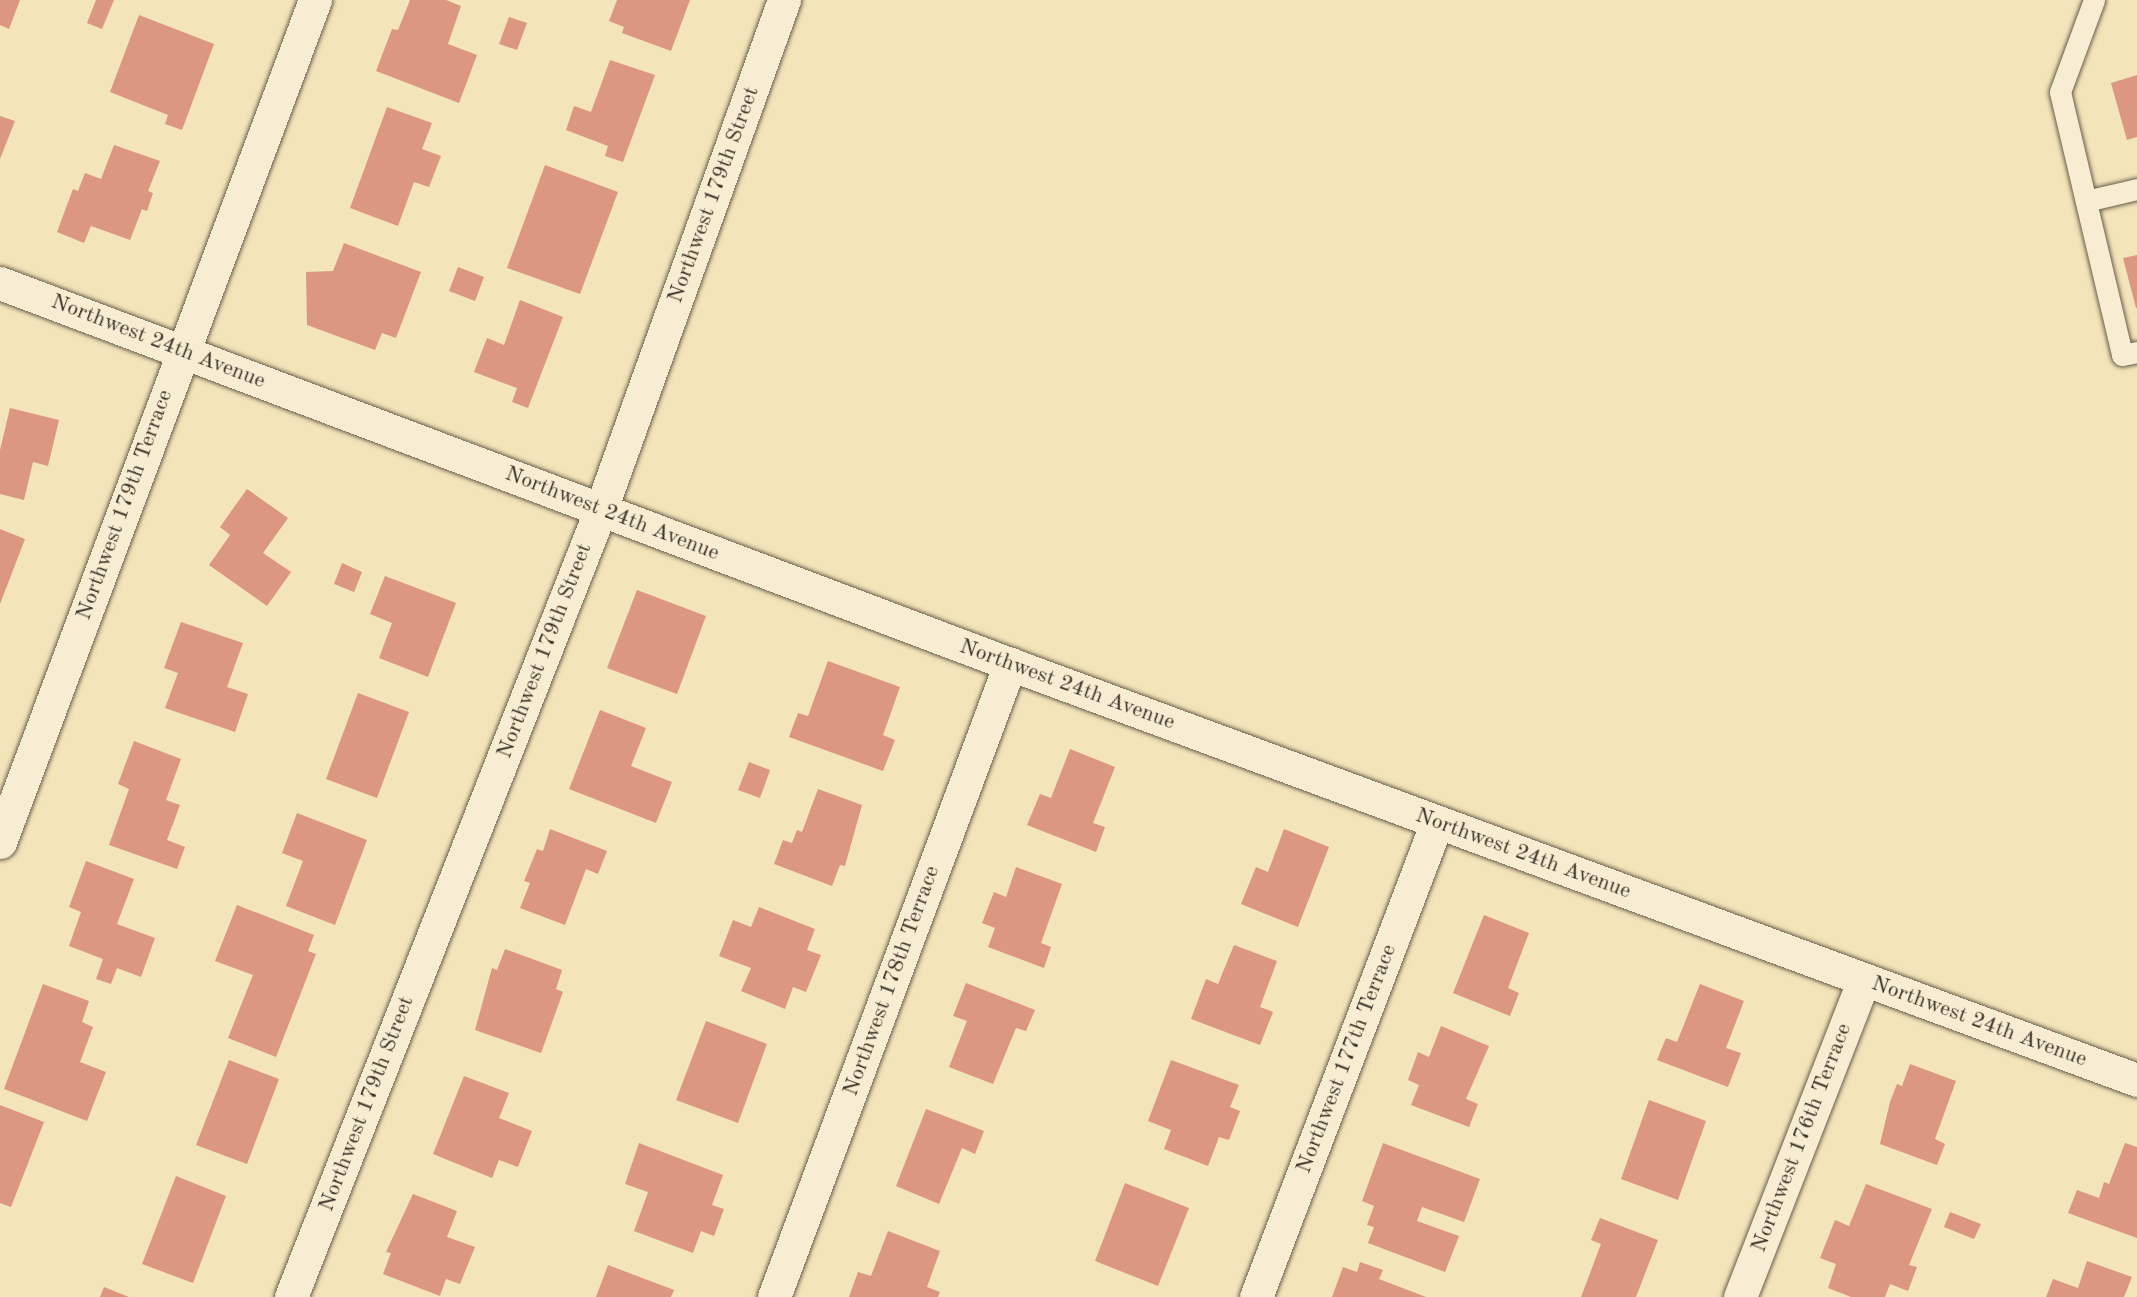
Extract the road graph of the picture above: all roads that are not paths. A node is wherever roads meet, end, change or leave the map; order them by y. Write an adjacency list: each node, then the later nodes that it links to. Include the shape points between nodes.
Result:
1 (315, 0): 7 (street, Northwest 179th Terrace)
2 (784, 0): 9 (street, Northwest 179th Street)
3 (2094, 0): 5 (lane, via 2060,92)
4 (2137, 189): 5 (lane)
5 (2086, 201): 8 (lane, via 2122,355)
6 (0, 283): 7 (street, Northwest 24th Avenue)
7 (183, 351): 9 (street, Northwest 24th Avenue); 12 (street, Northwest 179th Terrace)
8 (2137, 352)
9 (601, 509): 10 (street, Northwest 24th Avenue); 15 (street, Northwest 179th Street)
10 (1010, 664): 11 (street, Northwest 24th Avenue); 16 (street, Northwest 178th Terrace)
11 (1437, 822): 13 (street, Northwest 24th Avenue); 17 (street, Northwest 177th Terrace)
12 (0, 842)
13 (1864, 979): 14 (street, Northwest 24th Avenue); 18 (street, Northwest 176th Terrace)
14 (2137, 1080)
15 (291, 1297)
16 (774, 1297)
17 (1256, 1297)
18 (1740, 1297)

